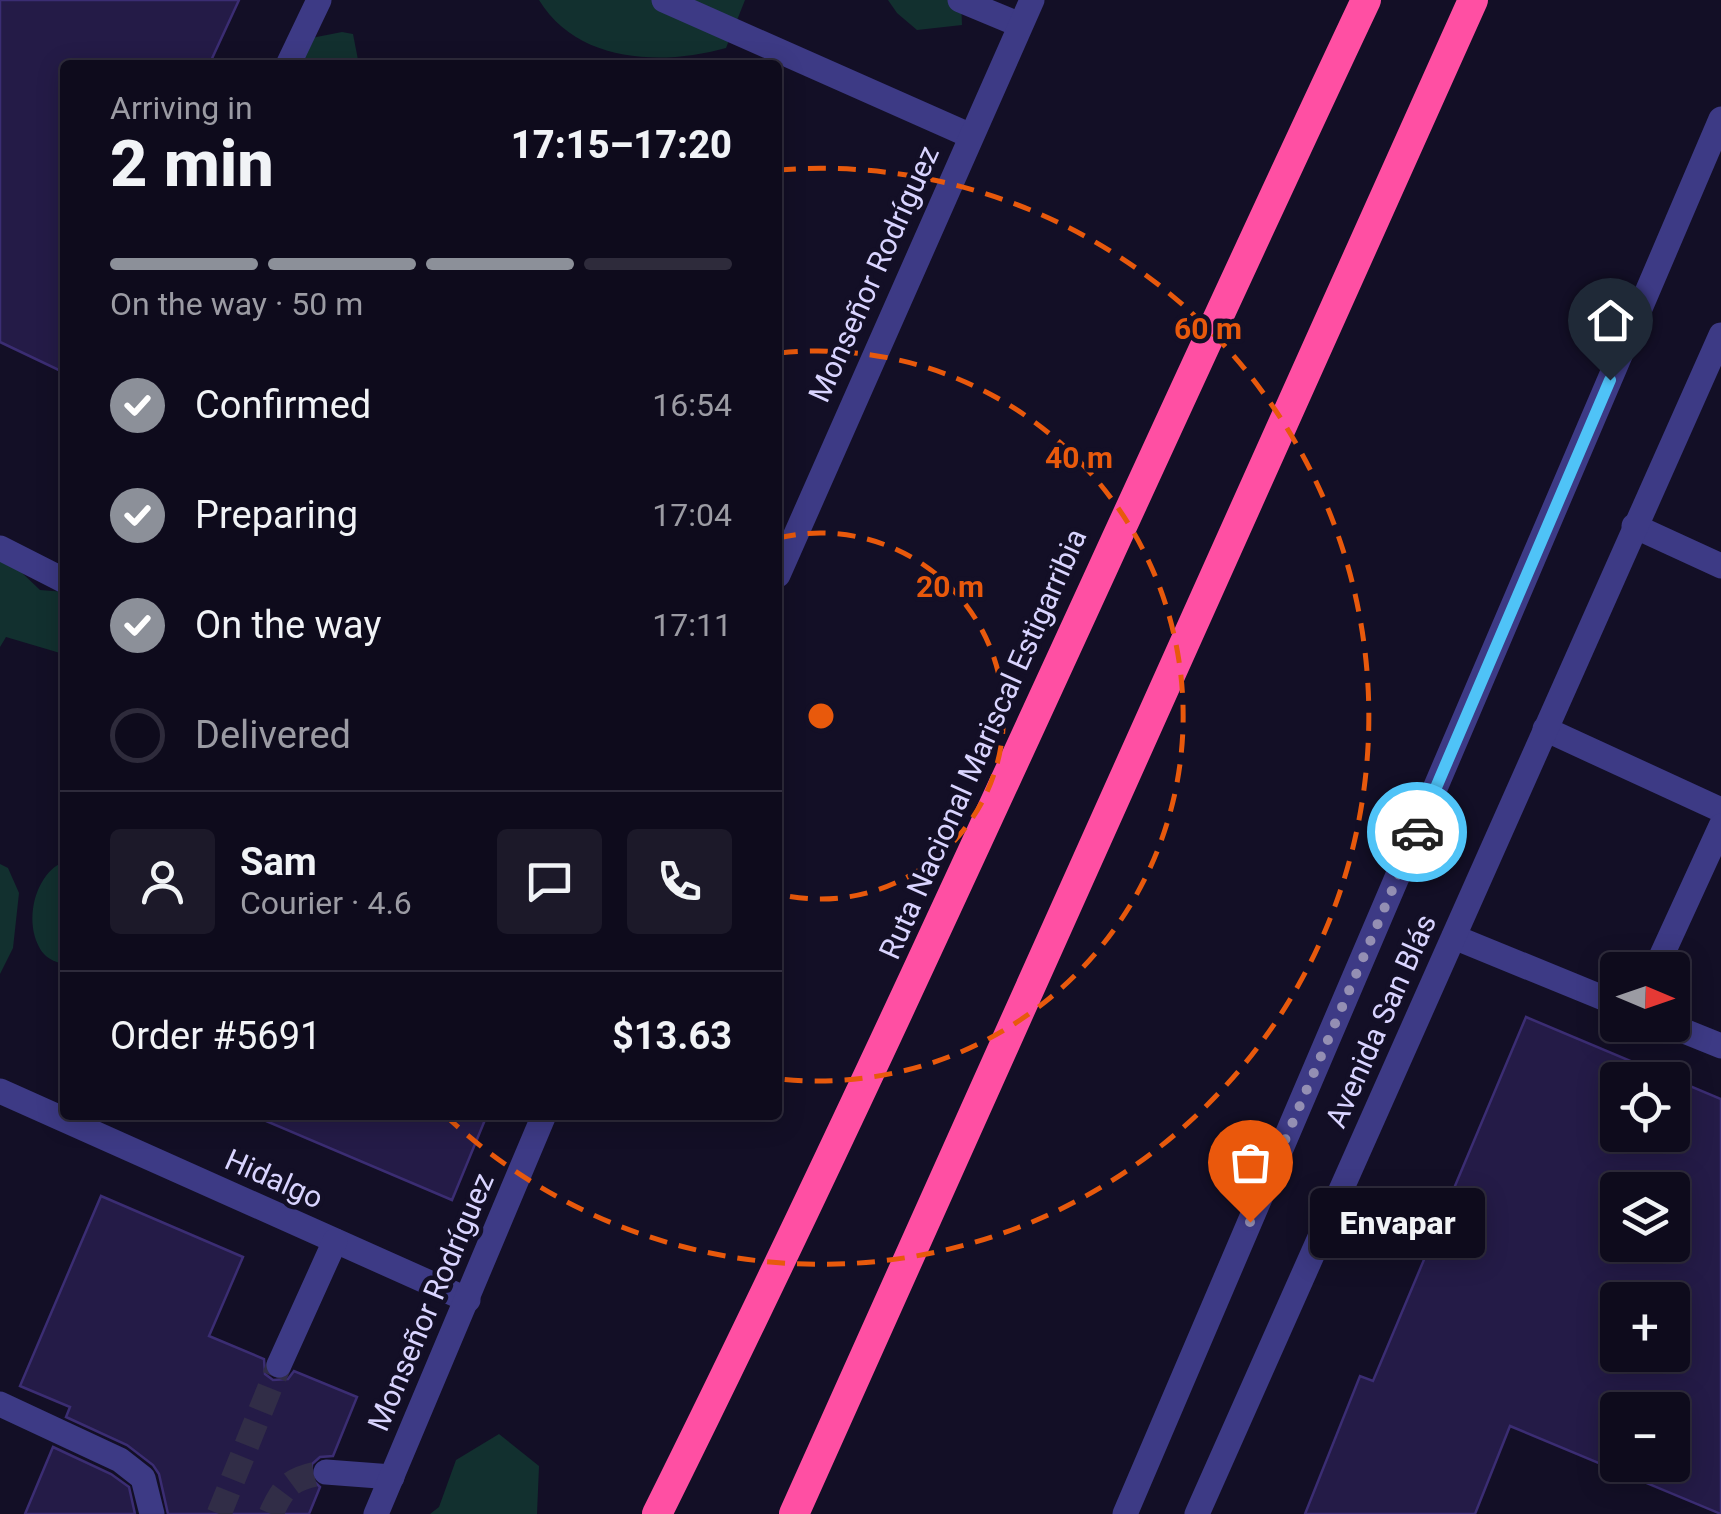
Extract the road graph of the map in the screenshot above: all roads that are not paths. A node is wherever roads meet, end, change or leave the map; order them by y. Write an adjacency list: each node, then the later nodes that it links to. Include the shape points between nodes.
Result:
1 (319, 0): 8 (street)
2 (664, 0): 10 (street)
3 (960, 0): 7 (street)
4 (1032, 0): 7 (street, Monseñor Rodríguez)
5 (1366, 0): 35 (highway, Ruta Nacional Mariscal Estigarribia, via 906,999)
6 (1473, 0): 36 (highway)
7 (1020, 25): 10 (street, Monseñor Rodríguez)
8 (290, 60)
9 (1721, 119): 37 (street)
10 (971, 136): 14 (street, Monseñor Rodríguez)
11 (1721, 334): 12 (street, Avenida San Blás)
12 (1634, 526): 15 (street); 17 (street, Avenida San Blás)
13 (0, 548): 16 (street)
14 (782, 566)
15 (1721, 566)
16 (60, 578)
17 (1545, 729): 18 (street); 20 (street, Avenida San Blás)
18 (1721, 810)
19 (1721, 826): 21 (street)
20 (1454, 937): 22 (street); 38 (street, Avenida San Blás)
21 (1663, 952)
22 (1600, 997)
23 (1690, 1033): 24 (street)
24 (1721, 1046)
25 (3, 1101): 27 (street, Hidalgo)
26 (542, 1120): 28 (street, Monseñor Rodríguez)
27 (335, 1242): 28 (street, Hidalgo); 29 (street)
28 (468, 1300): 32 (street, Monseñor Rodríguez)
29 (280, 1365)
30 (0, 1404): 33 (street, via 120,1460 143,1478)
31 (326, 1472): 32 (street)
32 (392, 1478): 34 (street, Monseñor Rodríguez)
33 (152, 1514)
34 (376, 1514)
35 (657, 1514)
36 (794, 1514)
37 (1125, 1514)
38 (1197, 1514)

